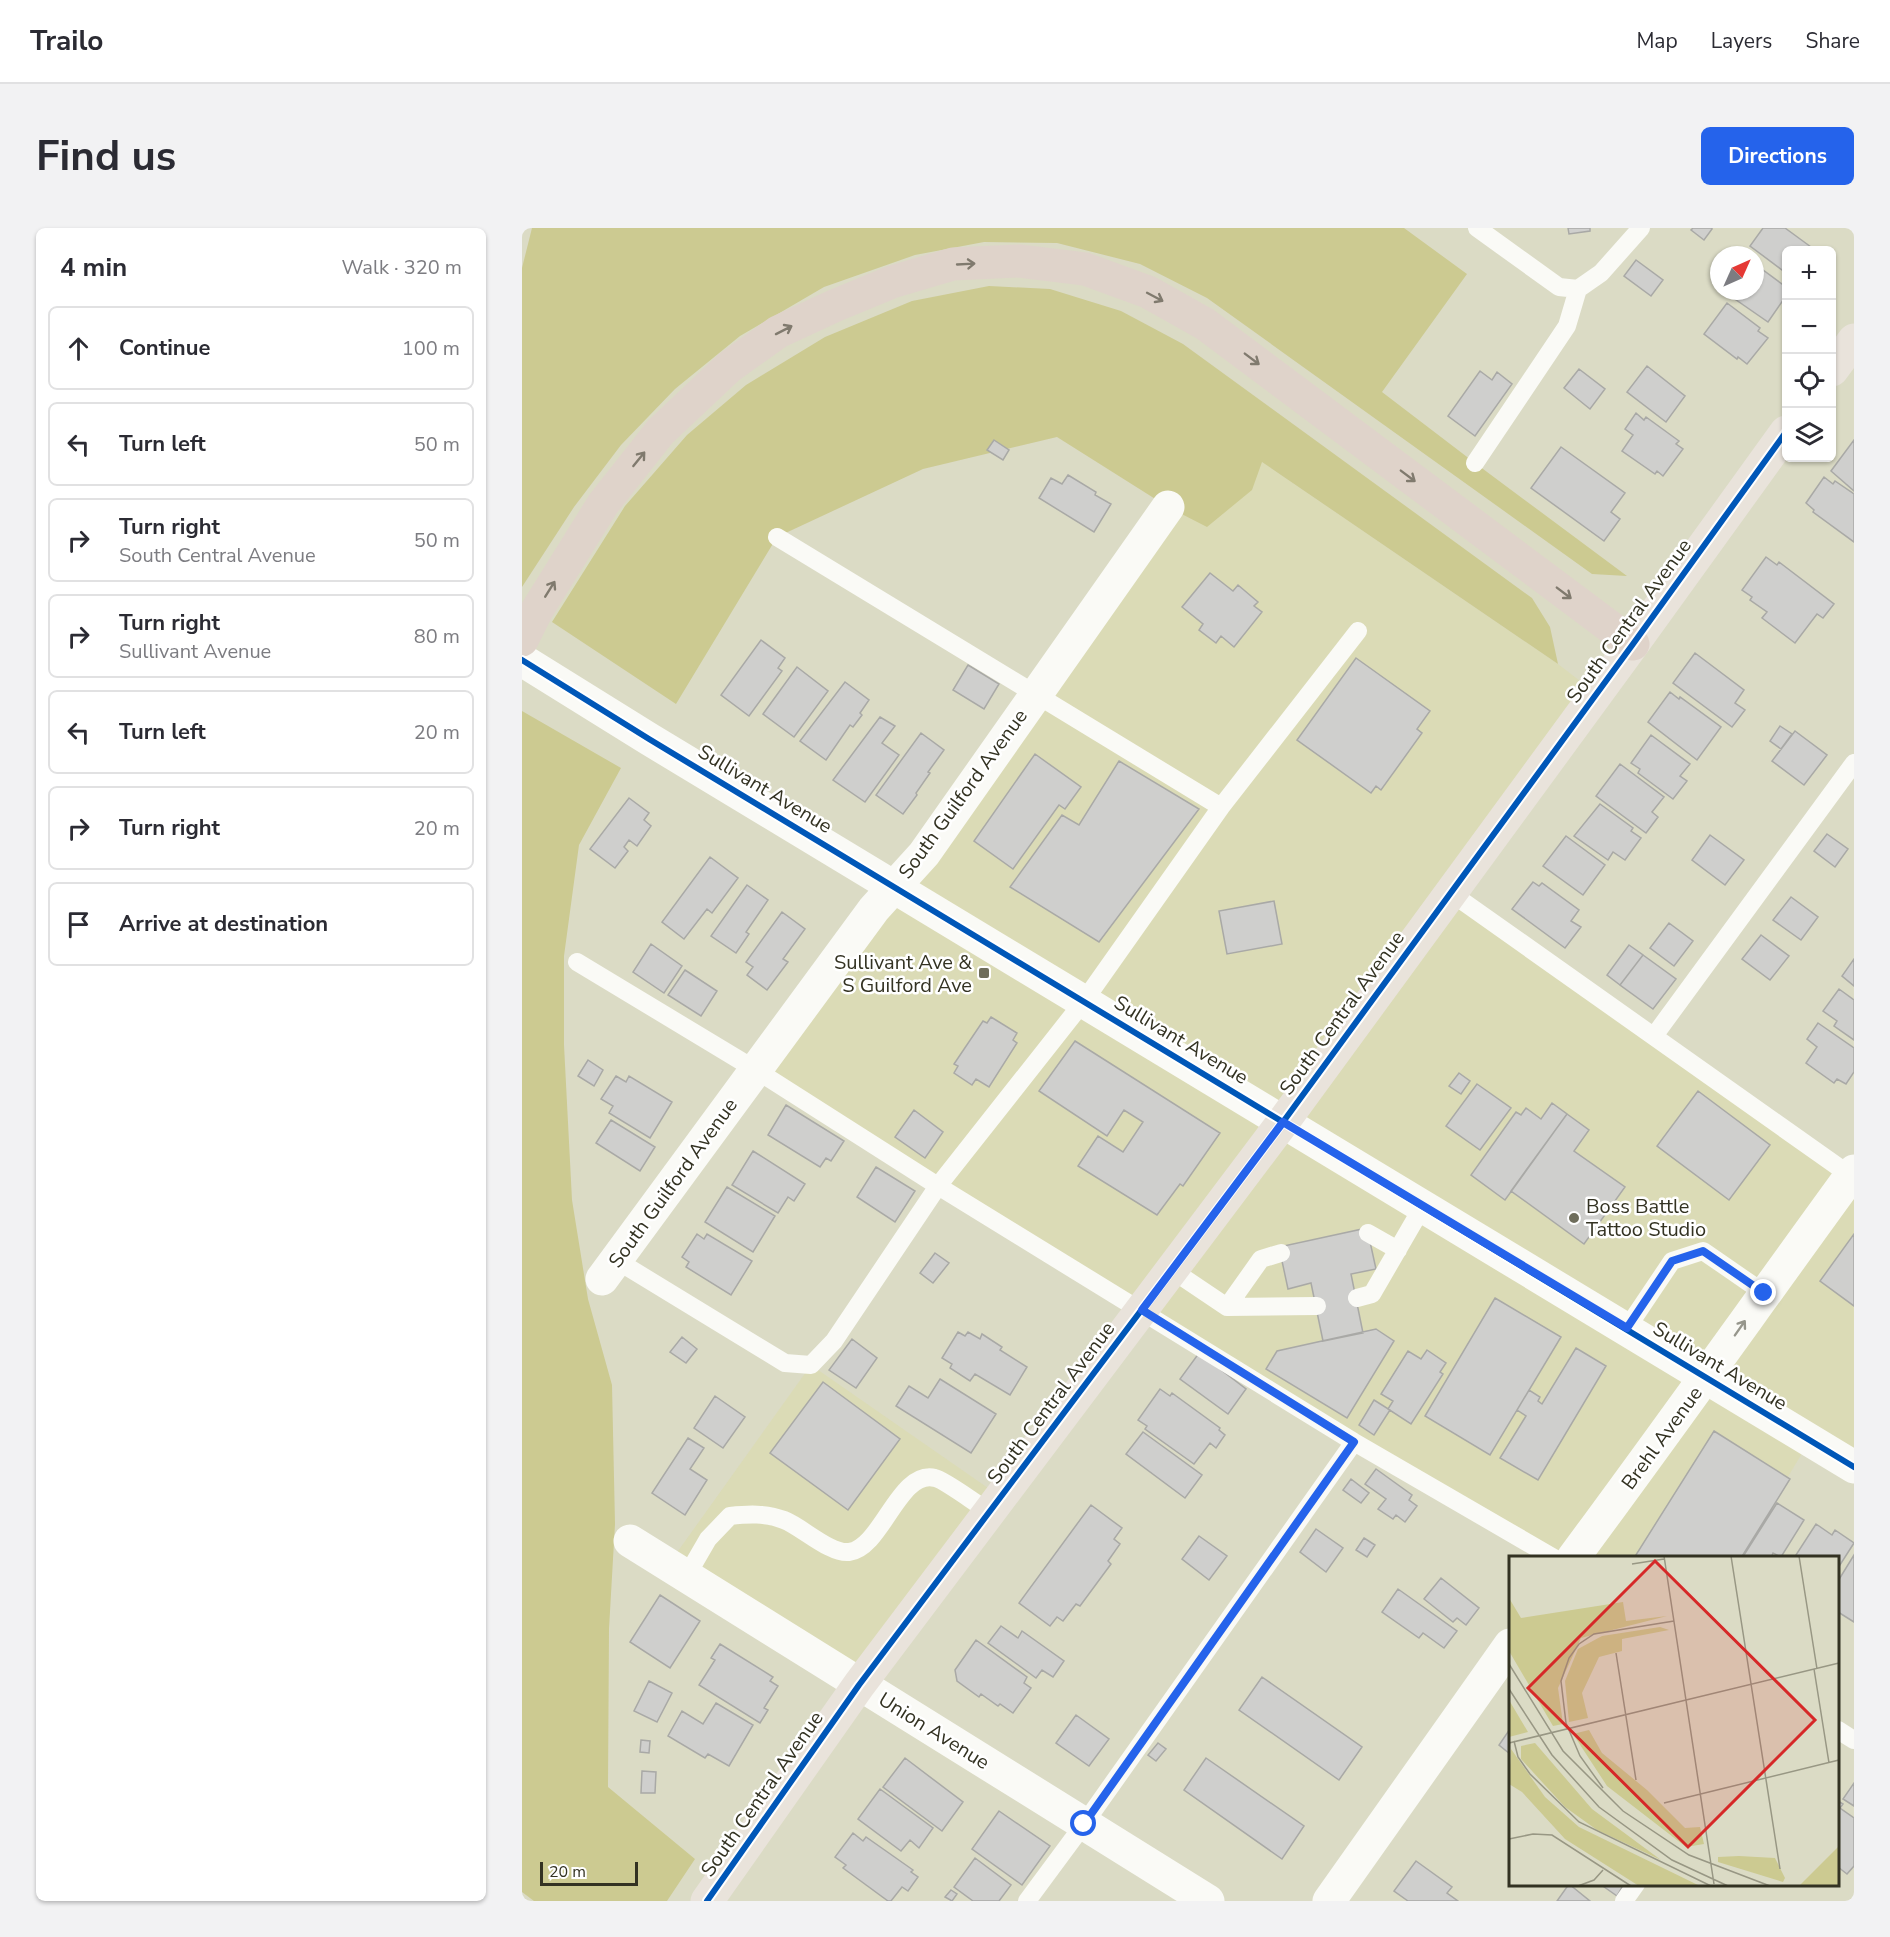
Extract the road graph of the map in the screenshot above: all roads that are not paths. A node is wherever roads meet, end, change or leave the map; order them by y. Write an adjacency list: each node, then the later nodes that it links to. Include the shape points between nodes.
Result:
1 (1477, 228): 3 (lane, via 1559,287)
2 (1641, 228): 3 (lane, via 1601,273)
3 (1578, 289): 7 (lane, via 1567,326)
4 (1854, 340): 5 (main road)
5 (1836, 365)
6 (1782, 438): 12 (main road, South Central Avenue)
7 (1474, 463)
8 (1168, 507): 14 (street, South Guilford Avenue)
9 (777, 537): 14 (lane)
10 (1358, 631): 16 (lane)
11 (522, 640): 12 (highway, one-way to 12, via 603,504 660,432 729,367 778,332 892,282 953,264 1019,261 1085,269 1148,292 1205,324)
12 (1633, 645): 18 (main road, South Central Avenue)
13 (522, 660): 17 (street, Sullivant Avenue)
14 (1036, 693): 16 (lane); 17 (street, South Guilford Avenue, via 924,854)
15 (1854, 763): 21 (lane)
16 (1221, 807): 20 (lane)
17 (895, 886): 20 (street, Sullivant Avenue); 22 (street, South Guilford Avenue)
18 (1451, 893): 21 (lane); 23 (main road, South Central Avenue)
19 (577, 962): 22 (lane)
20 (1084, 1001): 23 (street, Sullivant Avenue); 25 (lane)
21 (1654, 1036): 24 (lane)
22 (756, 1070): 25 (lane); 30 (street, South Guilford Avenue)
23 (1283, 1122): 26 (street, Sullivant Avenue); 31 (main road, South Central Avenue)
24 (1852, 1174): 32 (street, Brehl Avenue)
25 (938, 1186): 30 (lane, via 834,1341 812,1365 785,1363); 36 (lane)
26 (1423, 1206): 28 (lane); 37 (street, Sullivant Avenue)
27 (1368, 1233): 28 (lane)
28 (1398, 1250): 33 (lane, via 1372,1294)
29 (1281, 1253): 35 (lane, via 1261,1259)
30 (609, 1270)
31 (1172, 1270): 35 (lane); 36 (main road, South Central Avenue)
32 (1764, 1293): 37 (lane, via 1703,1251 1672,1261); 38 (street, Brehl Avenue, one-way to 32)
33 (1357, 1298)
34 (1317, 1306): 35 (lane)
35 (1227, 1307)
36 (1142, 1310): 39 (lane); 41 (main road, South Central Avenue)
37 (1627, 1328): 38 (street, Sullivant Avenue)
38 (1707, 1376): 40 (street, Sullivant Avenue); 44 (street, Brehl Avenue)
39 (1354, 1442): 43 (lane); 50 (lane)
40 (1854, 1467)
41 (990, 1512): 45 (lane, via 935,1478 917,1480 870,1538 859,1549 848,1552 836,1550 784,1520 758,1514 730,1516 708,1539); 47 (main road, South Central Avenue)
42 (630, 1541): 45 (street, Union Avenue)
43 (1552, 1556)
44 (1574, 1556)
45 (686, 1577): 47 (street, Union Avenue)
46 (1509, 1646): 55 (street)
47 (859, 1685): 50 (street, Union Avenue); 52 (main road, South Central Avenue)
48 (1839, 1731): 49 (lane)
49 (1854, 1740)
50 (1084, 1824): 53 (lane); 54 (street, Union Avenue)
51 (1635, 1886): 56 (lane)
52 (707, 1901)
53 (1027, 1901)
54 (1208, 1901)
55 (1329, 1901)
56 (1624, 1901)

